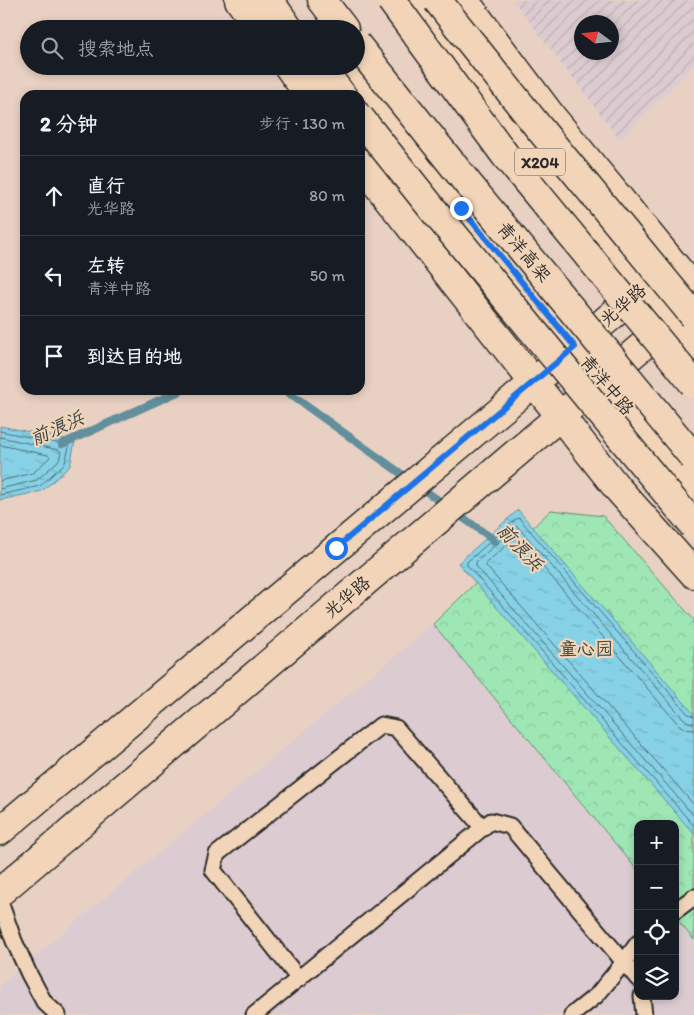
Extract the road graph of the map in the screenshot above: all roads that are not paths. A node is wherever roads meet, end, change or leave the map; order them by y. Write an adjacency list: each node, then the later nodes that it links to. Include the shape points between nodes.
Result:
1 (239, 0): 9 (main road)
2 (269, 0): 10 (main road)
3 (308, 0): 11 (main road)
4 (322, 0): 12 (main road)
5 (391, 0): 30 (main road, bridge, via 505,155)
6 (412, 0): 22 (main road, X204)
7 (437, 0): 25 (main road, bridge, via 539,128)
8 (464, 0): 21 (main road, via 552,117)
9 (253, 20)
10 (283, 20)
11 (323, 20)
12 (337, 20)
13 (365, 55): 32 (main road, 青洋高架, bridge)
14 (295, 75): 17 (main road)
15 (326, 75): 18 (main road)
16 (363, 75): 26 (main road, 青洋中路, via 461,208)
17 (305, 90)
18 (338, 90)
19 (365, 124): 34 (main road, bridge)
20 (365, 169): 29 (main road)
21 (672, 263): 22 (main road, 光华路); 23 (main road)
22 (642, 289): 25 (main road, X204); 26 (main road, 光华路)
23 (694, 289)
24 (694, 302): 25 (main road, 光华路)
25 (682, 319): 27 (main road, X204); 28 (main road, 光华路)
26 (575, 347): 28 (main road, 青洋中路); 29 (main road, 光华路)
27 (694, 352)
28 (603, 380): 31 (main road, 光华路); 33 (main road, 青洋中路)
29 (533, 382): 31 (main road); 37 (main road, 光华路)
30 (694, 384)
31 (560, 416): 35 (main road, via 618,490); 38 (main road, 光华路)
32 (694, 458)
33 (694, 491)
34 (694, 526)
35 (694, 574)
36 (483, 828): 43 (lane, via 491,821 510,826); 45 (lane); 45 (lane, via 396,728 381,725 217,854 213,870)
37 (0, 831)
38 (0, 892)
39 (694, 896): 41 (lane)
40 (0, 902): 48 (lane, via 29,974 44,1002)
41 (677, 910)
42 (634, 948): 43 (lane)
43 (624, 962): 44 (lane); 49 (lane, via 597,995)
44 (634, 973)
45 (299, 978): 47 (lane)
46 (642, 1000): 50 (lane)
47 (256, 1014)
48 (58, 1015)
49 (572, 1015)
50 (644, 1015)

